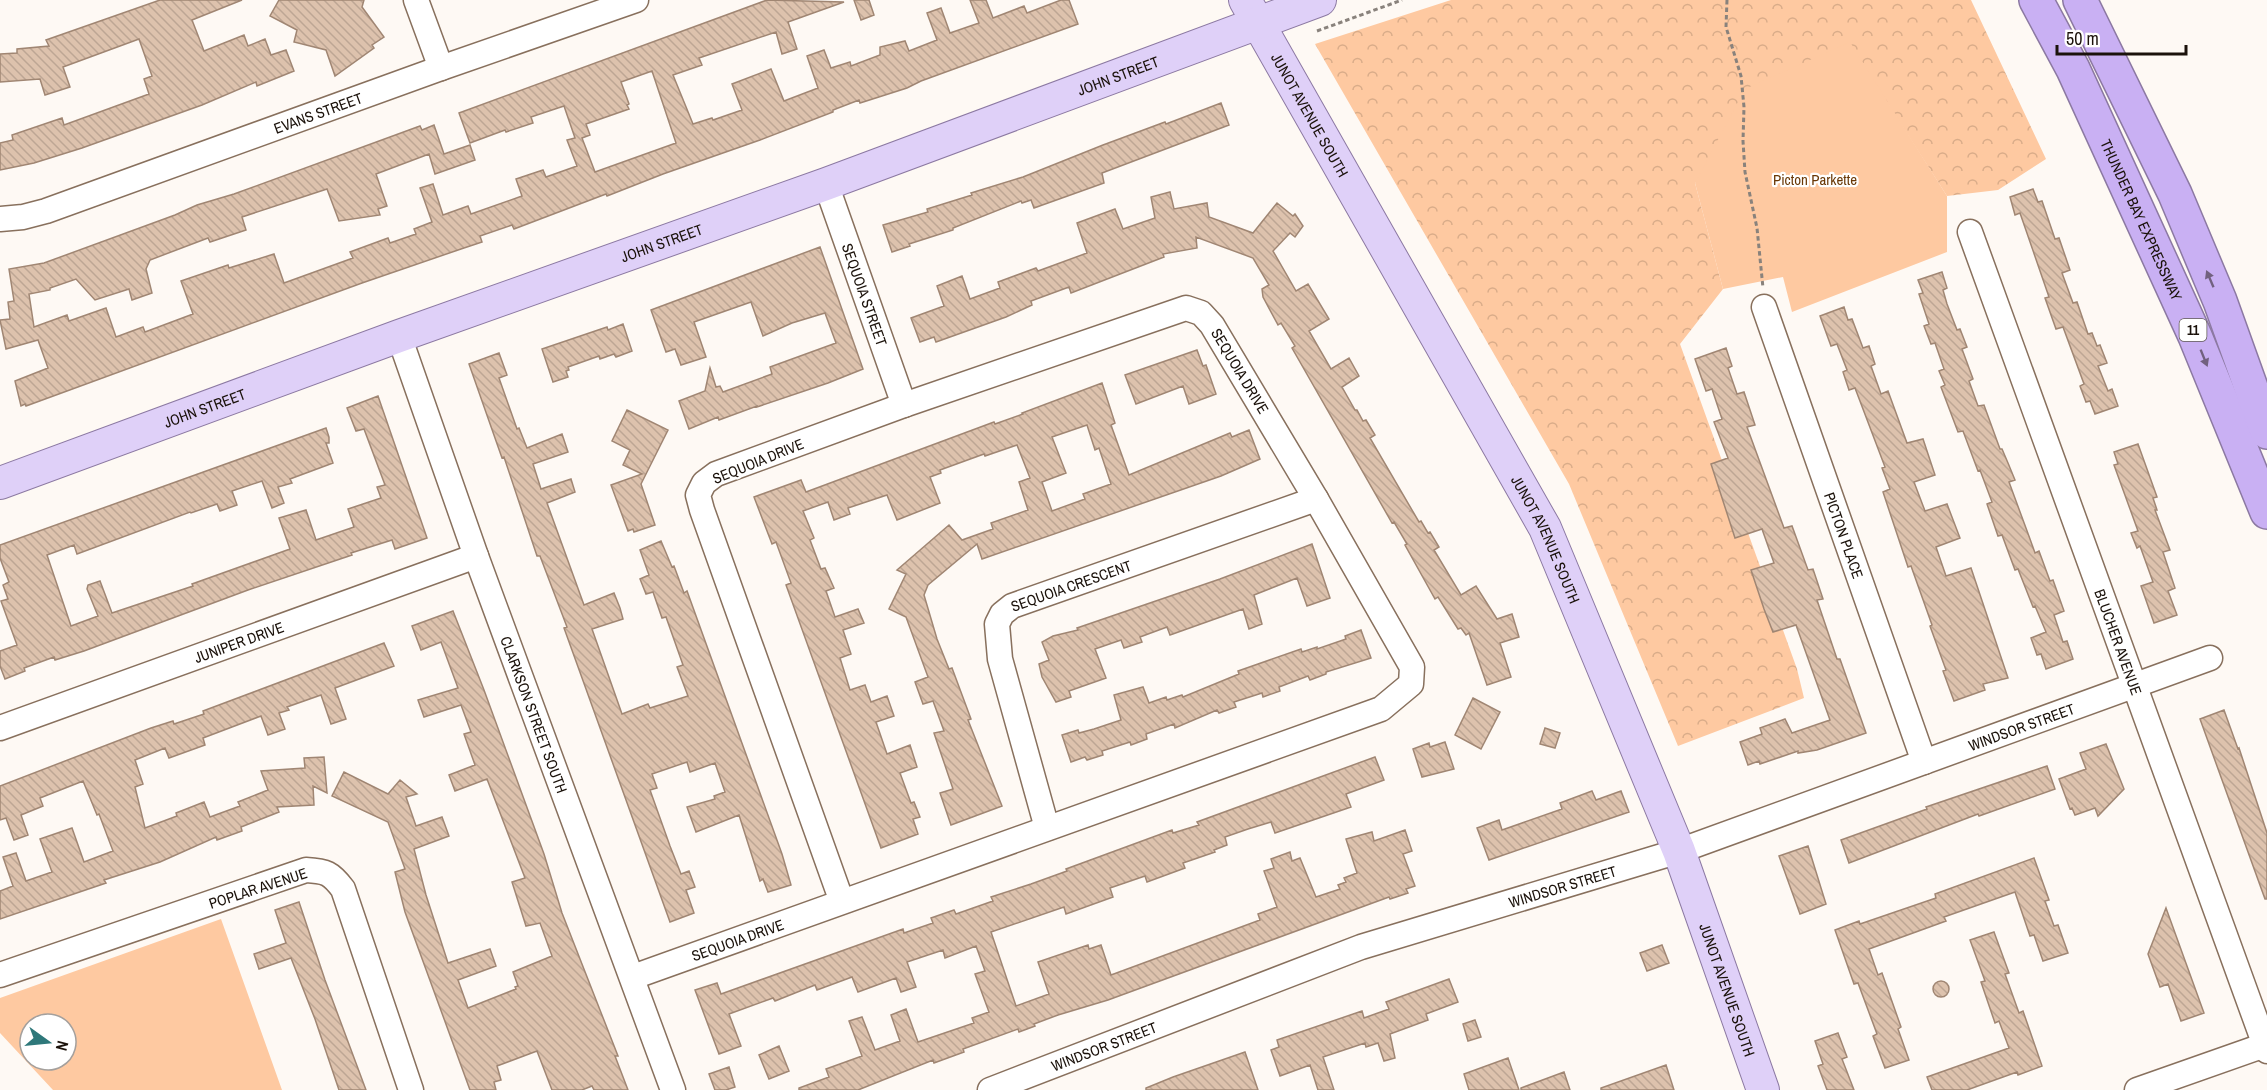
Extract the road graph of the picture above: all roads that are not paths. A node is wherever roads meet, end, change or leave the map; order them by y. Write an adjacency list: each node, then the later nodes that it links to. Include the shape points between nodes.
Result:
1 (416, 0): 9 (street)
2 (636, 0): 9 (street, EVANS STREET)
3 (1320, 0): 8 (main road, JOHN STREET)
4 (2014, 0): 10 (highway)
5 (2036, 0): 10 (highway, THUNDER BAY EXPRESSWAY / 11)
6 (2080, 0): 11 (highway, 11)
7 (2099, 0): 11 (highway)
8 (1252, 12): 12 (main road, JOHN STREET); 28 (main road, JUNOT AVENUE SOUTH, via 1545,528)
9 (441, 68): 13 (street, EVANS STREET, via 46,211)
10 (2112, 151): 21 (highway, THUNDER BAY EXPRESSWAY / 11, one-way to 21, via 2195,336)
11 (2159, 159): 18 (highway, 11, one-way to 11, via 2220,302)
12 (826, 184): 16 (main road, JOHN STREET); 17 (street, SEQUOIA STREET)
13 (0, 219)
14 (1970, 232): 24 (street, BLUCHER AVENUE)
15 (1764, 307): 26 (street, PICTON PLACE)
16 (399, 336): 19 (main road, JOHN STREET); 22 (street, CLARKSON STREET SOUTH)
17 (904, 405): 20 (street, SEQUOIA DRIVE, via 1186,308 1201,313 1212,325); 29 (street, SEQUOIA DRIVE, via 716,474 704,483 698,495)
18 (2267, 432)
19 (0, 483)
20 (1316, 499): 27 (street, SEQUOIA CRESCENT, via 1012,606 1002,614 997,624 1000,659); 27 (street, SEQUOIA DRIVE, via 1412,667 1411,684 1381,709)
21 (2267, 512)
22 (476, 556): 25 (street, JUNIPER DRIVE); 31 (street, CLARKSON STREET SOUTH)
23 (2210, 658): 24 (street, WINDSOR STREET)
24 (2134, 686): 26 (street, WINDSOR STREET); 32 (street, BLUCHER AVENUE)
25 (0, 728)
26 (1924, 762): 28 (street, WINDSOR STREET)
27 (1047, 828): 29 (street, SEQUOIA DRIVE)
28 (1679, 851): 35 (street, WINDSOR STREET, via 1361,947); 36 (main road, JUNOT AVENUE SOUTH)
29 (842, 902): 31 (street, SEQUOIA DRIVE)
30 (0, 975): 33 (street, POPLAR AVENUE, via 306,870 321,871 334,876 343,889)
31 (633, 977): 34 (street, CLARKSON STREET SOUTH)
32 (2266, 1048): 37 (street)
33 (411, 1090)
34 (673, 1090)
35 (990, 1090)
36 (1762, 1090)
37 (2136, 1090)

